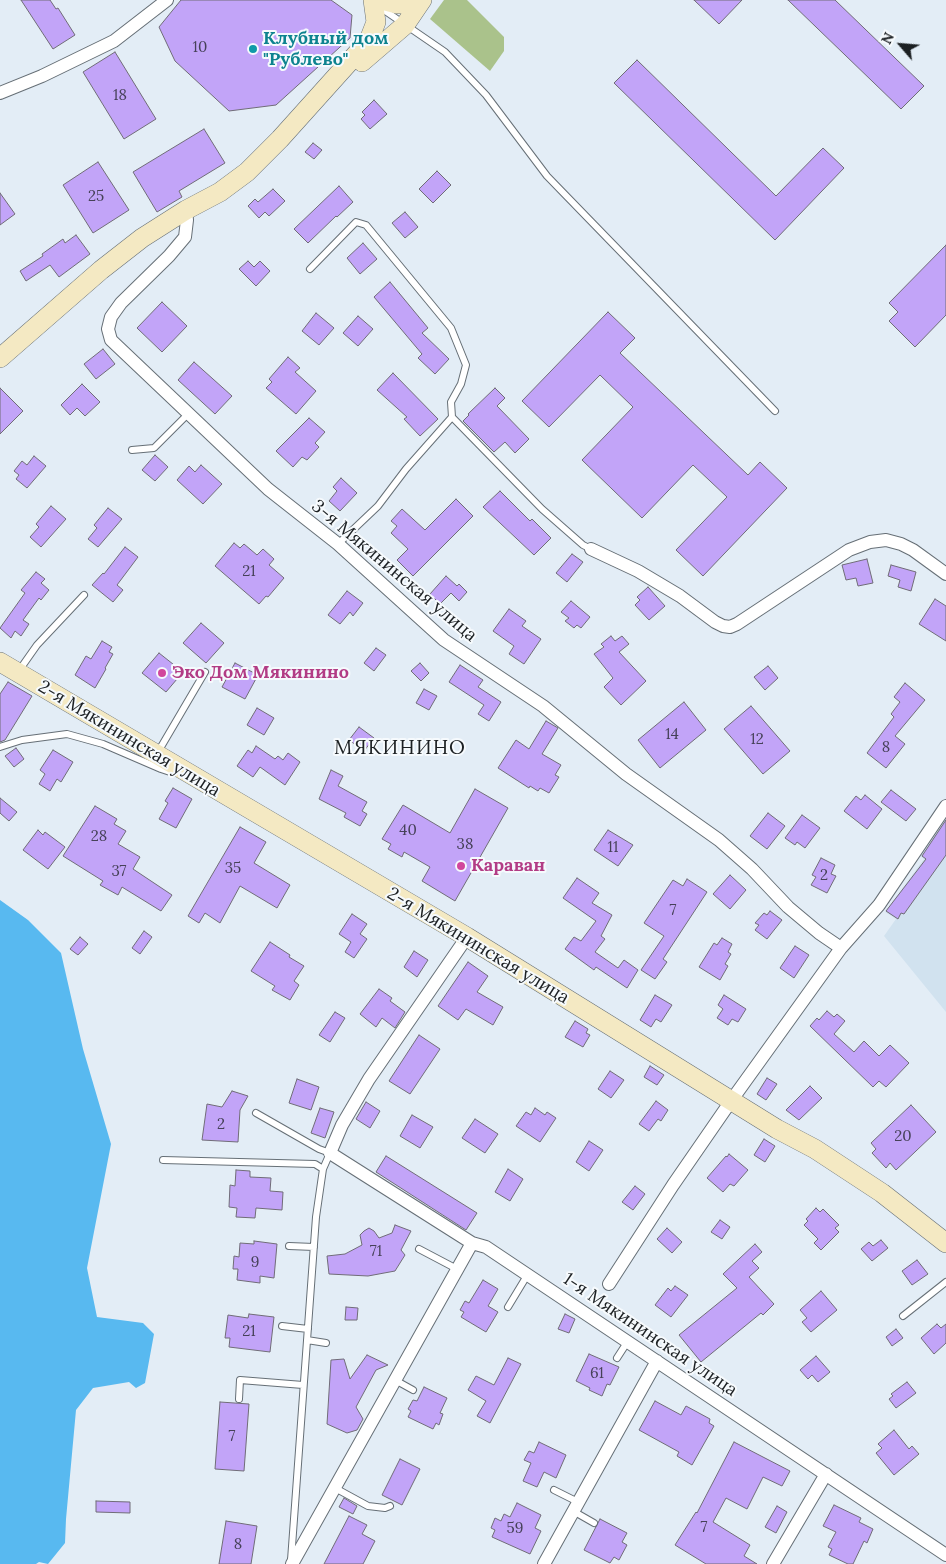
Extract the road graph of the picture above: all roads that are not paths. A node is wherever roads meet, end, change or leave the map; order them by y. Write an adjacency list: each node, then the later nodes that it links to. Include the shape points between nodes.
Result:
1 (167, 0): 6 (street, via 114,41)
2 (417, 0): 4 (street, via 407,4)
3 (422, 0): 5 (street)
4 (376, 1): 5 (lane); 7 (street, via 376,22 369,40)
5 (405, 25): 7 (street); 11 (lane, via 445,52 486,95 547,176)
6 (0, 94)
7 (306, 110): 8 (street, via 247,172 220,192)
8 (186, 210): 10 (street, via 108,264); 12 (street, 3-я Мякининская улица, via 185,237 111,317 108,329 112,340)
9 (310, 269): 13 (lane, via 356,222 366,225 451,328 466,365 461,384 450,402)
10 (0, 358)
11 (775, 411)
12 (188, 414): 14 (lane, via 154,448); 15 (street, 3-я Мякининская улица, via 268,489)
13 (452, 417): 15 (lane, via 378,506); 16 (lane, via 542,509)
14 (132, 450)
15 (338, 544): 27 (street, 3-я Мякининская улица, via 444,640 543,706 626,774 719,840 788,907)
16 (591, 549): 17 (street, via 638,571 715,622 730,627 850,550 870,542 886,540 900,544)
17 (946, 574)
18 (84, 595): 21 (lane)
19 (0, 662): 21 (street, 2-я Мякининская улица)
20 (205, 672): 23 (lane)
21 (17, 673): 23 (street, 2-я Мякининская улица)
22 (0, 747): 24 (lane, via 22,740 66,734)
23 (156, 756): 24 (street, 2-я Мякининская улица)
24 (199, 780): 26 (street, 2-я Мякининская улица)
25 (946, 806): 27 (street, via 879,905)
26 (467, 938): 28 (street, 2-я Мякининская улица); 30 (street, via 369,1079 342,1125)
27 (841, 948): 28 (street)
28 (731, 1101): 34 (street, 2-я Мякининская улица, via 847,1168); 41 (street)
29 (256, 1113): 30 (lane)
30 (330, 1154): 32 (lane); 33 (street, 1-я Мякининская улица)
31 (163, 1160): 32 (lane, via 315,1164)
32 (323, 1169): 36 (lane)
33 (472, 1243): 38 (street); 39 (street, 1-я Мякининская улица, via 486,1247)
34 (946, 1243)
35 (289, 1246): 36 (lane)
36 (314, 1247): 45 (lane)
37 (419, 1249): 38 (lane)
38 (457, 1269): 51 (street)
39 (528, 1274): 42 (lane); 47 (street, 1-я Мякининская улица)
40 (946, 1282): 43 (lane)
41 (609, 1284)
42 (508, 1307)
43 (904, 1316)
44 (282, 1326): 45 (lane)
45 (308, 1329): 46 (lane)
46 (307, 1340): 48 (lane); 52 (lane)
47 (628, 1341): 49 (lane); 50 (street, 1-я Мякининская улица)
48 (326, 1342)
49 (617, 1358)
50 (657, 1361): 55 (street, 1-я Мякининская улица); 59 (street)
51 (395, 1380): 53 (lane); 56 (street)
52 (303, 1385): 54 (lane, via 240,1380); 62 (lane)
53 (413, 1390)
54 (239, 1398)
55 (826, 1474): 61 (street, 1-я Мякининская улица); 64 (street)
56 (335, 1488): 58 (lane, via 368,1506); 62 (street)
57 (554, 1490): 59 (lane)
58 (390, 1506)
59 (576, 1507): 60 (lane); 63 (street)
60 (594, 1523)
61 (946, 1555)
62 (291, 1564)
63 (544, 1564)
64 (773, 1564)

